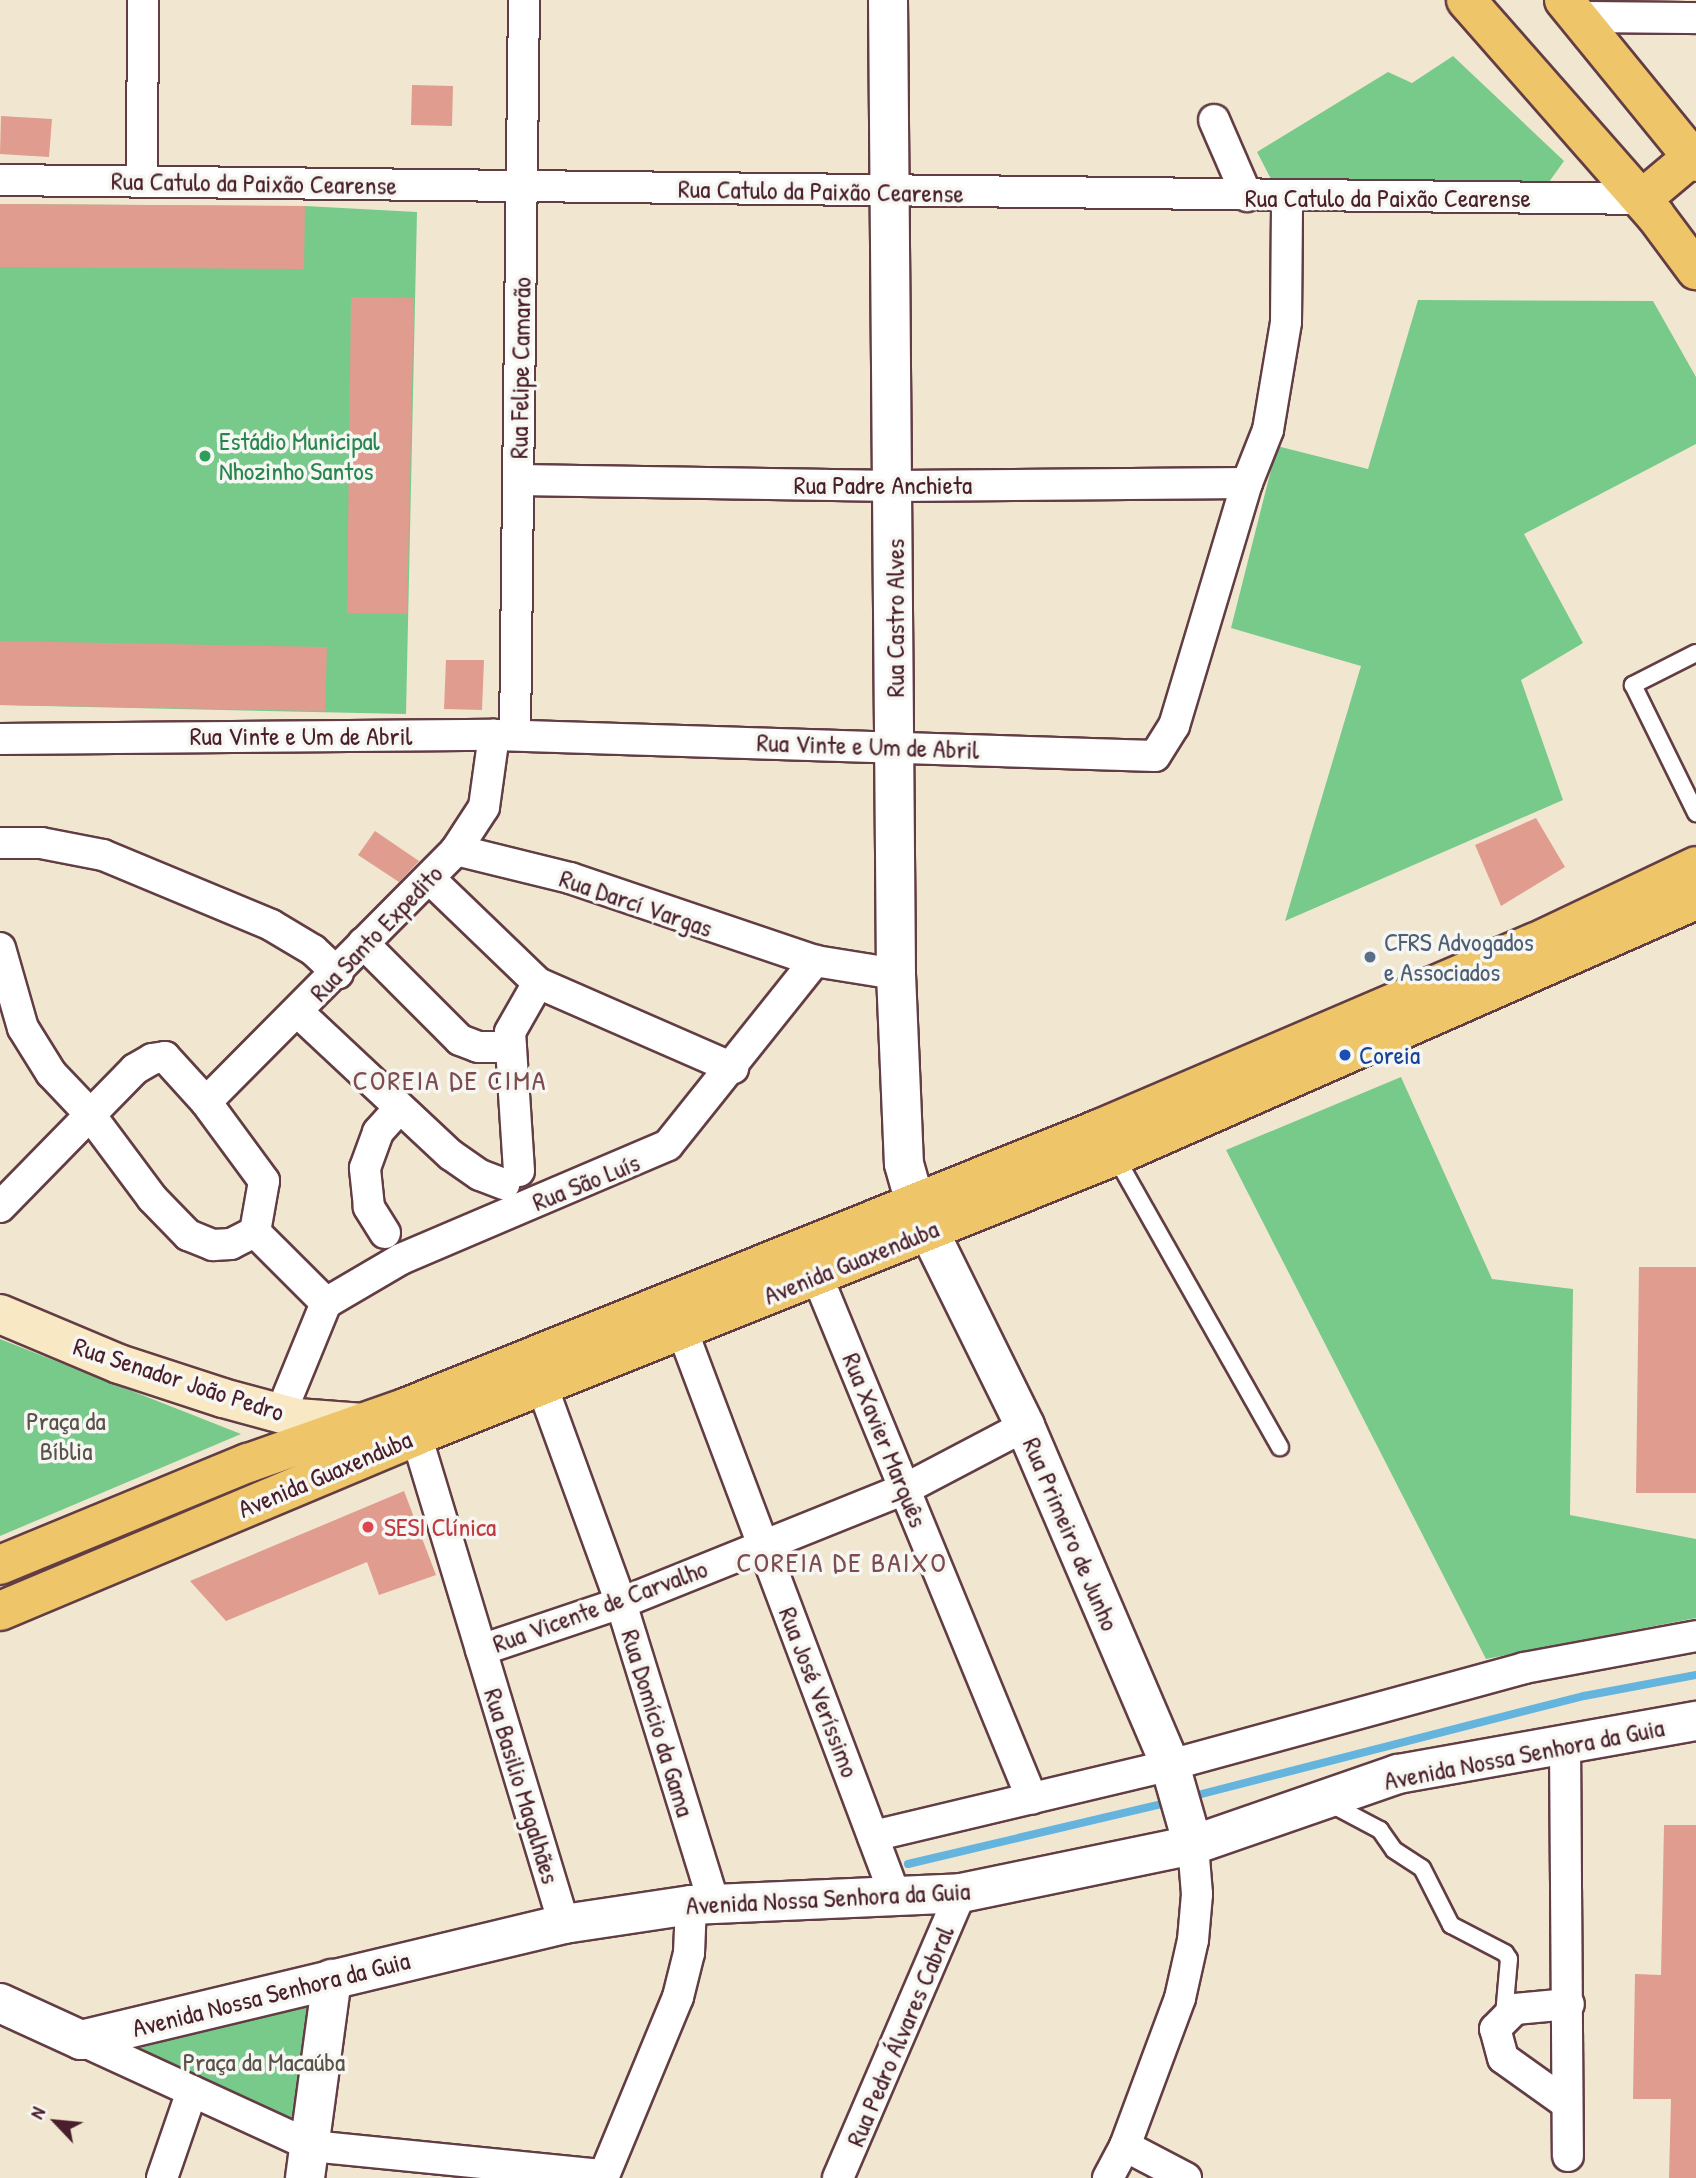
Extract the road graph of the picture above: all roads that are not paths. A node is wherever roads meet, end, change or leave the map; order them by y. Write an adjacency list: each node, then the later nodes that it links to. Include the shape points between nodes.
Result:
1 (143, 0): 10 (street)
2 (524, 0): 11 (street, Rua Felipe Camarão)
3 (888, 0): 12 (street, Rua Castro Alves)
4 (1466, 0): 15 (main road)
5 (1572, 9): 6 (street); 8 (main road)
6 (1696, 18)
7 (1213, 120): 13 (street)
8 (1694, 160): 15 (main road)
9 (0, 180): 10 (street, Rua Catulo da Paixão Cearense)
10 (142, 182): 11 (street, Rua Catulo da Paixão Cearense)
11 (522, 187): 12 (street, Rua Catulo da Paixão Cearense); 17 (street, Rua Felipe Camarão)
12 (888, 192): 13 (street, Rua Catulo da Paixão Cearense); 19 (street, Rua Castro Alves)
13 (1247, 197): 14 (street, Rua Catulo da Paixão Cearense)
14 (1287, 197): 15 (street, Rua Catulo da Paixão Cearense); 18 (street, Rua Vinte e Um de Abril, via 1286,322 1268,430)
15 (1642, 200): 16 (main road)
16 (1696, 270)
17 (518, 480): 19 (street, Rua Padre Anchieta); 21 (street, Rua Felipe Camarão)
18 (1247, 483): 19 (street, Rua Padre Anchieta); 23 (street, Rua Vinte e Um de Abril, via 1174,726 1155,756)
19 (895, 486): 23 (street, Rua Castro Alves)
20 (1696, 653): 24 (lane, via 1633,685)
21 (505, 735): 22 (street, Rua Vinte e Um de Abril); 23 (street, Rua Vinte e Um de Abril); 26 (street, Rua Santo Expedito, via 484,807)
22 (0, 739)
23 (896, 747): 34 (street, Rua Castro Alves)
24 (1696, 813)
25 (0, 843): 33 (street, via 41,843 103,855 271,925 313,950)
26 (456, 850): 28 (street, Rua Santo Expedito); 32 (street, Rua Darcí Vargas, via 570,878)
27 (1696, 866): 42 (main road, Avenida Guaxenduba)
28 (429, 879): 30 (street, Rua Santo Expedito); 35 (street)
29 (1696, 900): 42 (main road, Avenida Guaxenduba)
30 (363, 943): 33 (street, Rua Santo Expedito); 37 (street, via 460,1040 478,1047)
31 (0, 948): 41 (street, via 23,1028 51,1073)
32 (815, 961): 34 (street); 38 (street, Rua São Luís)
33 (338, 973): 36 (street, Rua Santo Expedito)
34 (896, 974): 44 (street, Rua Castro Alves, via 904,1164)
35 (538, 983): 37 (street, via 516,1016); 38 (street)
36 (299, 1013): 39 (street, Rua Santo Expedito); 40 (street)
37 (511, 1047): 40 (street, via 511,1177 451,1155)
38 (733, 1068): 47 (street, Rua São Luís, via 687,1125 650,1156)
39 (206, 1102): 41 (street, via 165,1057 135,1069); 45 (street, via 264,1181)
40 (398, 1110): 46 (street, via 378,1132 365,1168 369,1207)
41 (88, 1112): 43 (street); 45 (street, via 152,1198 188,1235 213,1245 231,1244)
42 (1107, 1143): 44 (main road, Avenida Guaxenduba); 57 (lane)
43 (0, 1207)
44 (923, 1217): 48 (main road, Avenida Guaxenduba); 54 (main road, Avenida Guaxenduba); 56 (street, Rua Primeiro de Junho)
45 (255, 1232): 49 (street)
46 (385, 1233): 47 (lane)
47 (401, 1259): 49 (street, Rua São Luís)
48 (817, 1276): 51 (main road, Avenida Guaxenduba); 59 (street, Rua Xavier Marquês)
49 (326, 1303): 53 (street)
50 (0, 1314): 53 (main road, Rua Senador João Pedro, via 119,1364)
51 (682, 1330): 52 (main road, Avenida Guaxenduba); 60 (street, Rua José Veríssimo)
52 (542, 1385): 54 (main road, Avenida Guaxenduba); 63 (street, Rua Domício da Gama)
53 (280, 1415): 55 (main road, Rua Senador João Pedro)
54 (412, 1421): 55 (main road, Avenida Guaxenduba); 64 (main road, Avenida Guaxenduba); 66 (street, Rua Basilio Magalhães)
55 (363, 1423): 58 (main road, Avenida Guaxenduba)
56 (1025, 1426): 59 (street, Rua Vicente de Carvalho); 69 (street, Rua Primeiro de Junho)
57 (1280, 1447)
58 (248, 1463): 61 (main road, Avenida Guaxenduba); 62 (main road, via 208,1492 11,1573)
59 (905, 1489): 60 (street, Rua Vicente de Carvalho); 70 (street, Rua Xavier Marquês)
60 (763, 1545): 63 (street, Rua Vicente de Carvalho); 73 (street, Rua José Veríssimo)
61 (0, 1565)
62 (0, 1582)
63 (621, 1603): 66 (street, Rua Vicente de Carvalho); 76 (street, Rua Domício da Gama)
64 (0, 1611)
65 (1696, 1636): 69 (street, via 1524,1668)
66 (481, 1650): 77 (street, Rua Basilio Magalhães)
67 (1696, 1721): 68 (street, Avenida Nossa Senhora da Guia)
68 (1565, 1741): 71 (street, Avenida Nossa Senhora da Guia, via 1398,1774); 80 (street)
69 (1172, 1774): 70 (street); 72 (street, Rua Primeiro de Junho)
70 (1032, 1799): 73 (street)
71 (1323, 1800): 72 (street, Avenida Nossa Senhora da Guia); 81 (lane, via 1380,1830 1394,1850 1422,1868 1451,1925 1505,1953 1509,1959)
72 (1190, 1835): 74 (street, Avenida Nossa Senhora da Guia); 85 (street, via 1197,1894 1183,1986)
73 (873, 1836): 75 (street, Rua José Veríssimo)
74 (961, 1893): 75 (street, Avenida Nossa Senhora da Guia); 90 (street, Rua Pedro Álvares Cabral)
75 (896, 1898): 76 (street, Avenida Nossa Senhora da Guia)
76 (703, 1904): 77 (street, Avenida Nossa Senhora da Guia); 88 (street, via 678,1997)
77 (564, 1924): 78 (street, Avenida Nossa Senhora da Guia)
78 (332, 1979): 82 (street, Avenida Nossa Senhora da Guia); 87 (street)
79 (0, 2003): 82 (street)
80 (1569, 2004): 81 (street, via 1514,2009); 84 (street)
81 (1504, 2015): 84 (street, via 1495,2029 1503,2058)
82 (81, 2040): 83 (street)
83 (192, 2091): 87 (street); 89 (street)
84 (1566, 2103): 86 (street)
85 (1125, 2146): 91 (street); 92 (street)
86 (1569, 2156)
87 (308, 2162): 88 (street)
88 (604, 2177)
89 (162, 2178)
90 (838, 2178)
91 (1108, 2178)
92 (1186, 2178)

